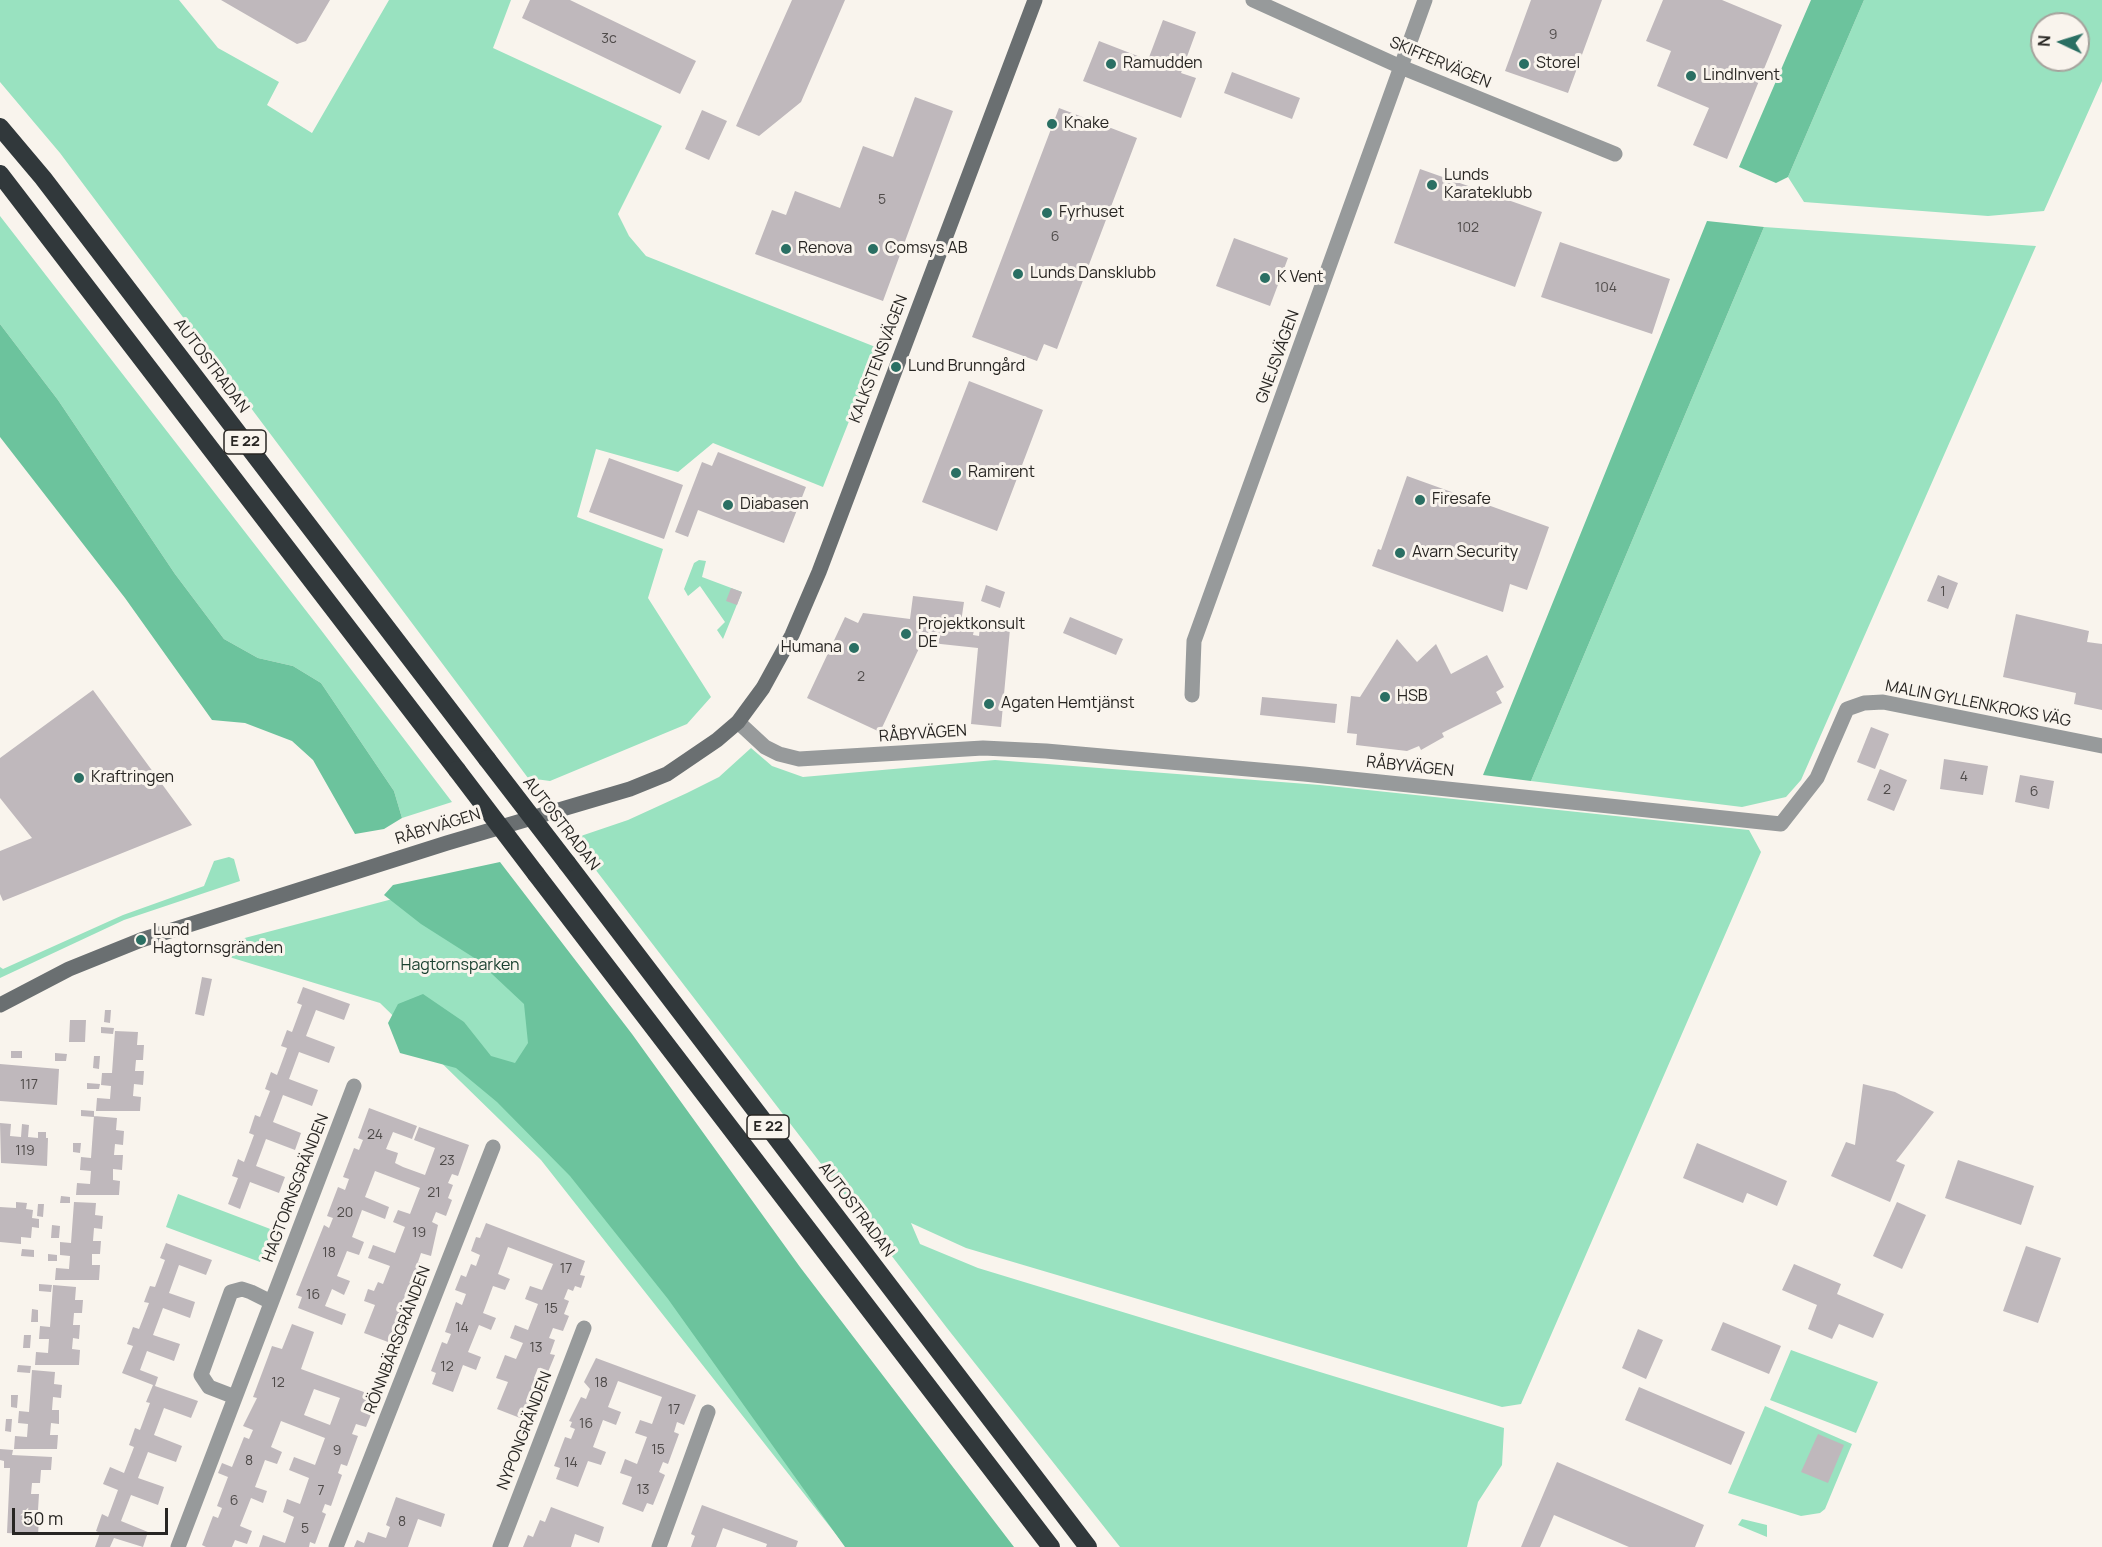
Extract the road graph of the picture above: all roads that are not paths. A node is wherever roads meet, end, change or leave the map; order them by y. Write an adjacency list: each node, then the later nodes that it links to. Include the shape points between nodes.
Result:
1 (1035, 0): 10 (street, KALKSTENSVÄGEN, via 819,572 786,645)
2 (1252, 0): 4 (street, SKIFFERVÄGEN)
3 (1425, 0): 4 (street, GNEJSVÄGEN)
4 (1401, 67): 6 (street, SKIFFERVÄGEN); 8 (street, GNEJSVÄGEN, via 1194,641)
5 (0, 126): 24 (highway, AUTOSTRADAN / E 22, bridge)
6 (1615, 154)
7 (0, 174): 23 (highway, E 22, bridge)
8 (1192, 695)
9 (1847, 709): 10 (street, RÅBYVÄGEN, via 1817,778 1781,824 1304,774 1035,751 983,748 799,759 765,747); 11 (street, MALIN GYLLENKROKS VÄG, via 1883,702)
10 (738, 722): 12 (street, RÅBYVÄGEN, via 667,774 630,789 141,940 69,969)
11 (2102, 746)
12 (0, 1005)
13 (354, 1086): 15 (street, HAGTORNSGRÄNDEN)
14 (493, 1147): 20 (street, RÖNNBÄRSGRÄNDEN)
15 (272, 1302): 17 (street, HAGTORNSGRÄNDEN); 17 (street, via 242,1289 231,1292 201,1375 209,1387)
16 (584, 1328): 21 (street, NYPONGRÄNDEN)
17 (235, 1397): 19 (street, HAGTORNSGRÄNDEN)
18 (708, 1412): 22 (street)
19 (178, 1547)
20 (336, 1547)
21 (500, 1547)
22 (659, 1547)
23 (1051, 1547)
24 (1088, 1547)

